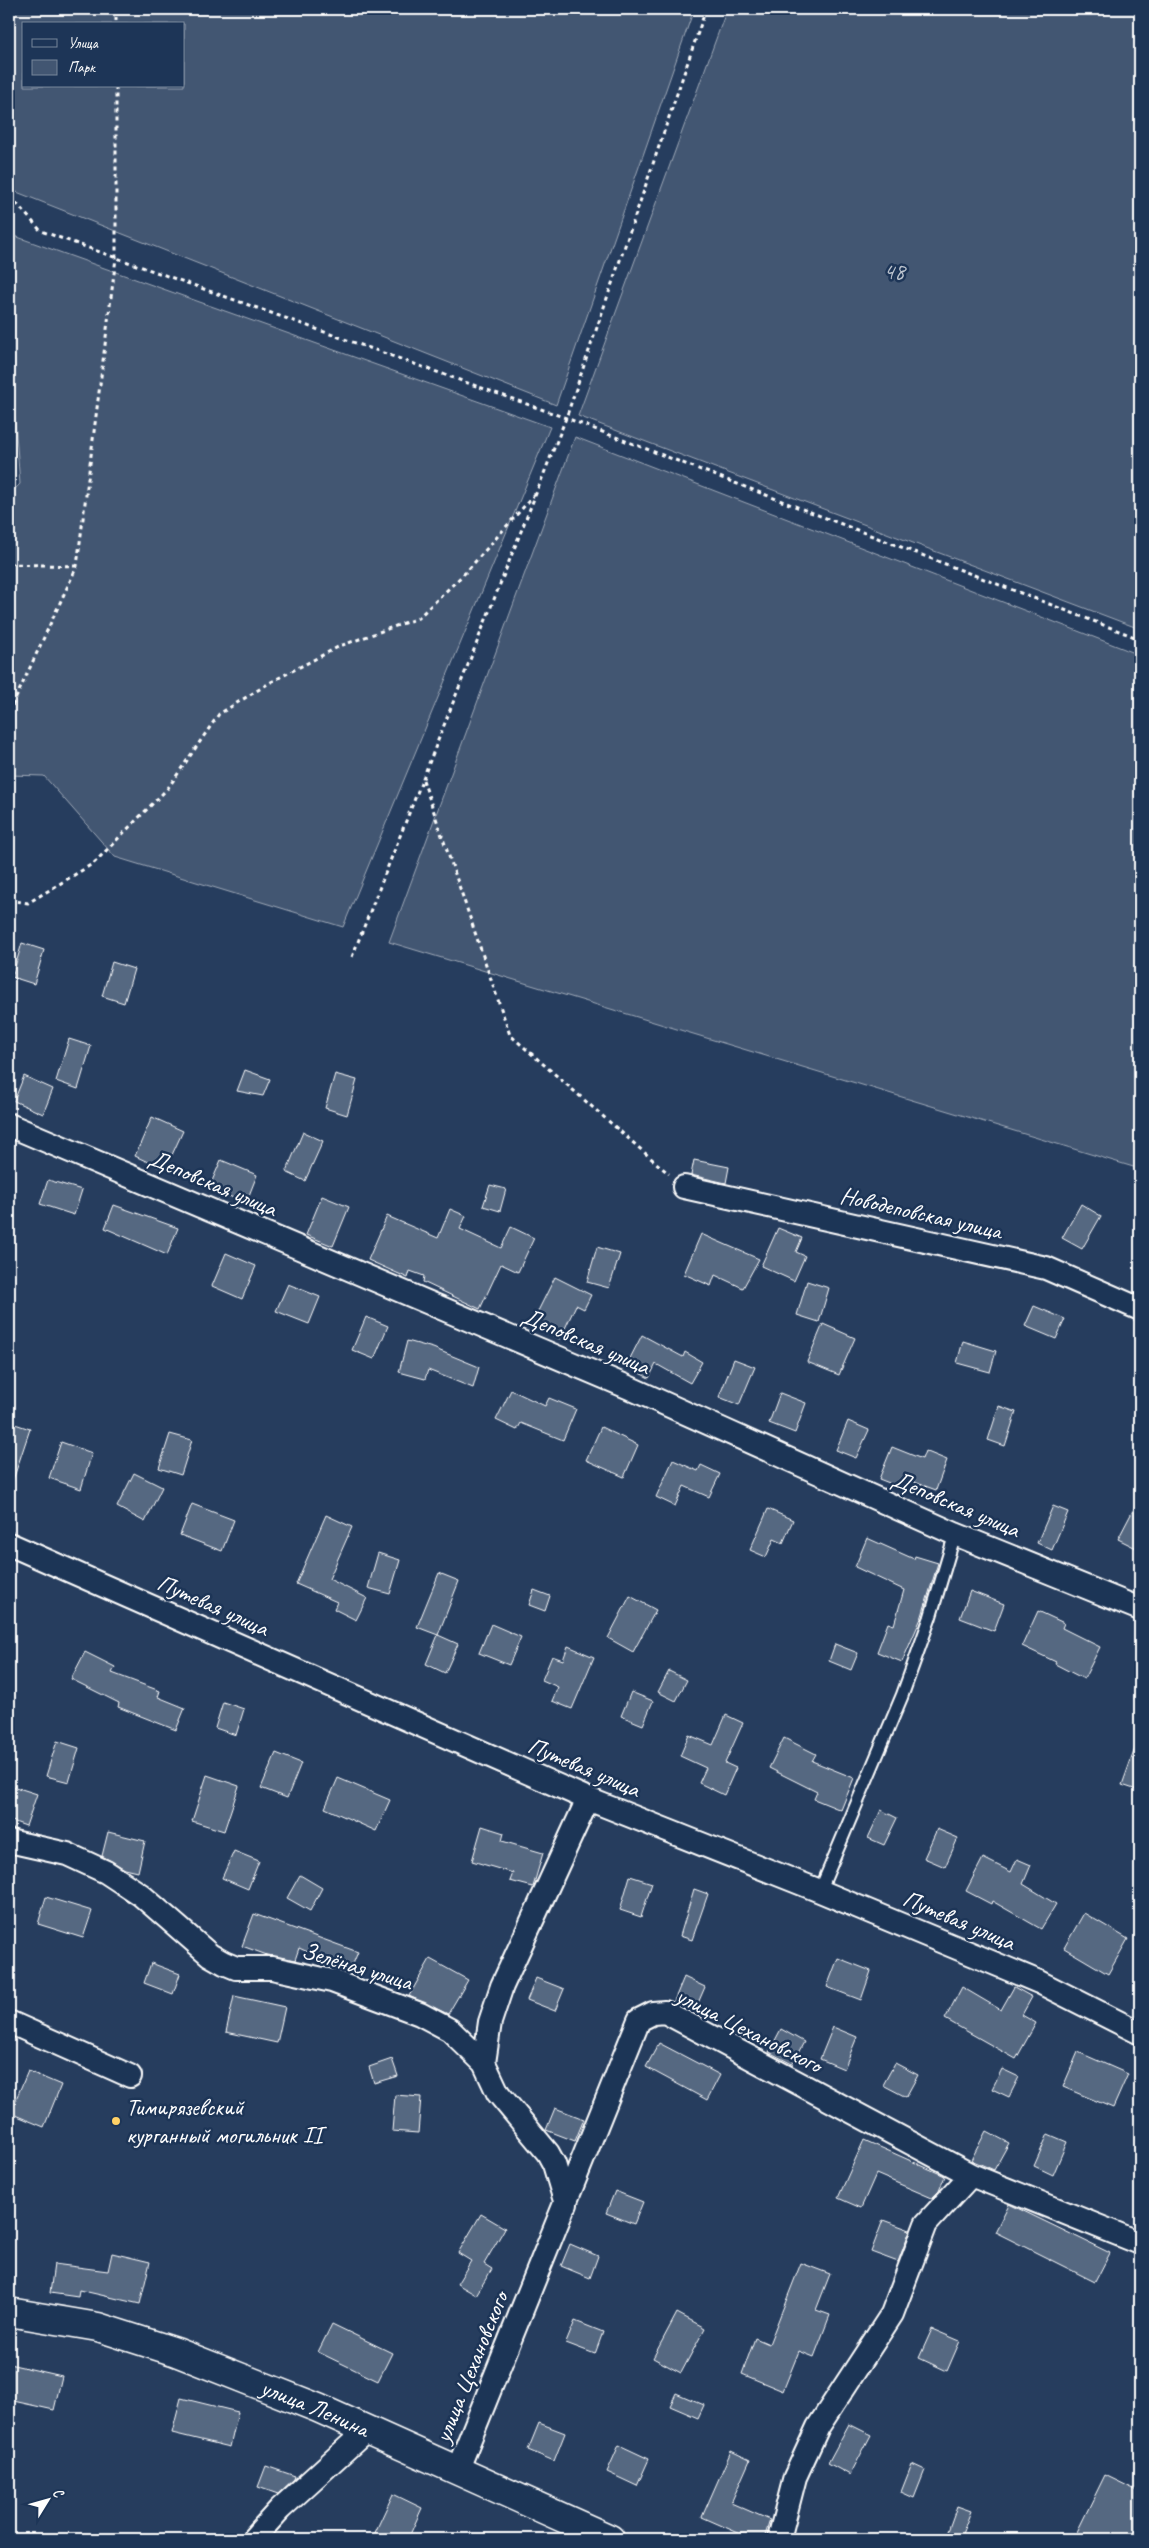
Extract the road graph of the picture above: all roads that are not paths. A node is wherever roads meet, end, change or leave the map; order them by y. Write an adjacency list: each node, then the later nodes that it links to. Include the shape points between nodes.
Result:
1 (9, 1125): 4 (street, Деповская улица, via 630,1388)
2 (684, 1187): 3 (street, Новодеповская улица, via 1046,1268)
3 (1140, 1309)
4 (955, 1534): 6 (street, Деповская улица); 9 (lane, via 902,1696)
5 (9, 1544): 7 (street, Путевая улица)
6 (1140, 1609)
7 (588, 1798): 9 (street, Путевая улица); 12 (street, via 502,1986 490,2022)
8 (9, 1841): 12 (street, Зелёная улица, via 67,1854 106,1872 141,1895 210,1956 224,1964 236,1968 272,1968 332,1981 420,2014 450,2030)
9 (820, 1891): 11 (street, Путевая улица, via 1039,1982)
10 (9, 2022): 13 (street)
11 (1140, 2032)
12 (484, 2063): 15 (street, Зелёная улица, via 498,2093 548,2153)
13 (130, 2076)
14 (971, 2175): 15 (street, улица Цехановского, via 665,2012 638,2020); 16 (street, улица Цехановского); 22 (street, via 926,2224 892,2314 818,2427 795,2477)
15 (566, 2204): 19 (street, улица Цехановского)
16 (1140, 2243)
17 (9, 2312): 18 (street, улица Ленина, via 98,2327 132,2337)
18 (367, 2430): 19 (street, улица Ленина); 20 (street, via 280,2509)
19 (457, 2470): 21 (street, улица Ленина)
20 (253, 2539)
21 (610, 2539)
22 (779, 2539)

